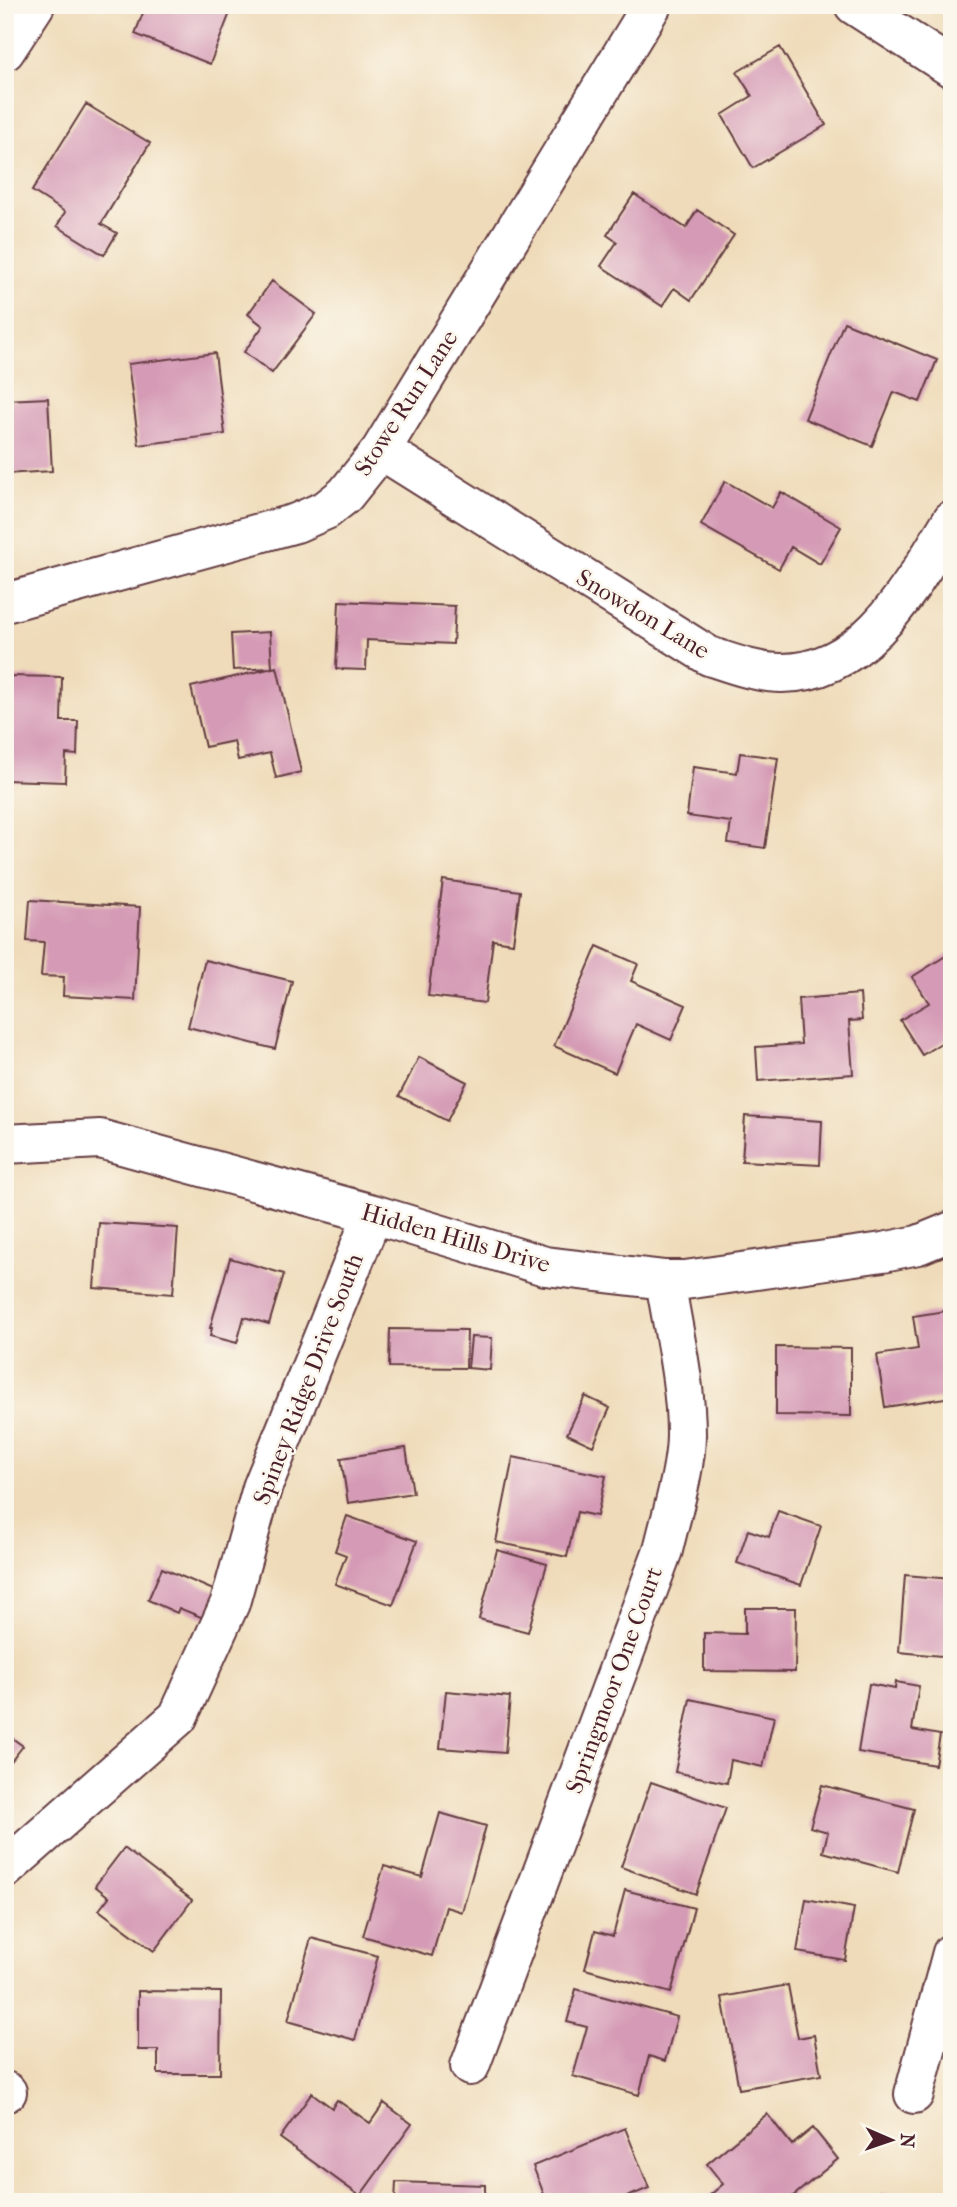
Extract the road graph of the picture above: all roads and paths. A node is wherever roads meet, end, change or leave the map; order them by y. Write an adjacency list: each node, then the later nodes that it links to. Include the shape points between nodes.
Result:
1 (35, 5): 4 (street)
2 (652, 5): 6 (street, Stowe Run Lane)
3 (854, 5): 5 (street)
4 (5, 51)
5 (952, 68)
6 (381, 450): 7 (street, Snowdon Lane, via 709,656 780,673 806,671 859,646 912,585); 8 (street, Stowe Run Lane, via 345,495 326,510 296,523)
7 (952, 520)
8 (5, 603)
9 (5, 1144): 10 (street, Hidden Hills Drive, via 100,1139)
10 (373, 1214): 12 (street, Hidden Hills Drive, via 545,1266); 13 (street, Spiney Ridge Drive South, via 262,1488 230,1603 178,1717)
11 (952, 1231): 12 (street, Hidden Hills Drive, via 883,1252)
12 (665, 1280): 15 (street, Springmoor One Court, via 686,1436 677,1495 663,1550)
13 (5, 1868)
14 (952, 1952): 16 (street)
15 (470, 2066)
16 (914, 2094)

